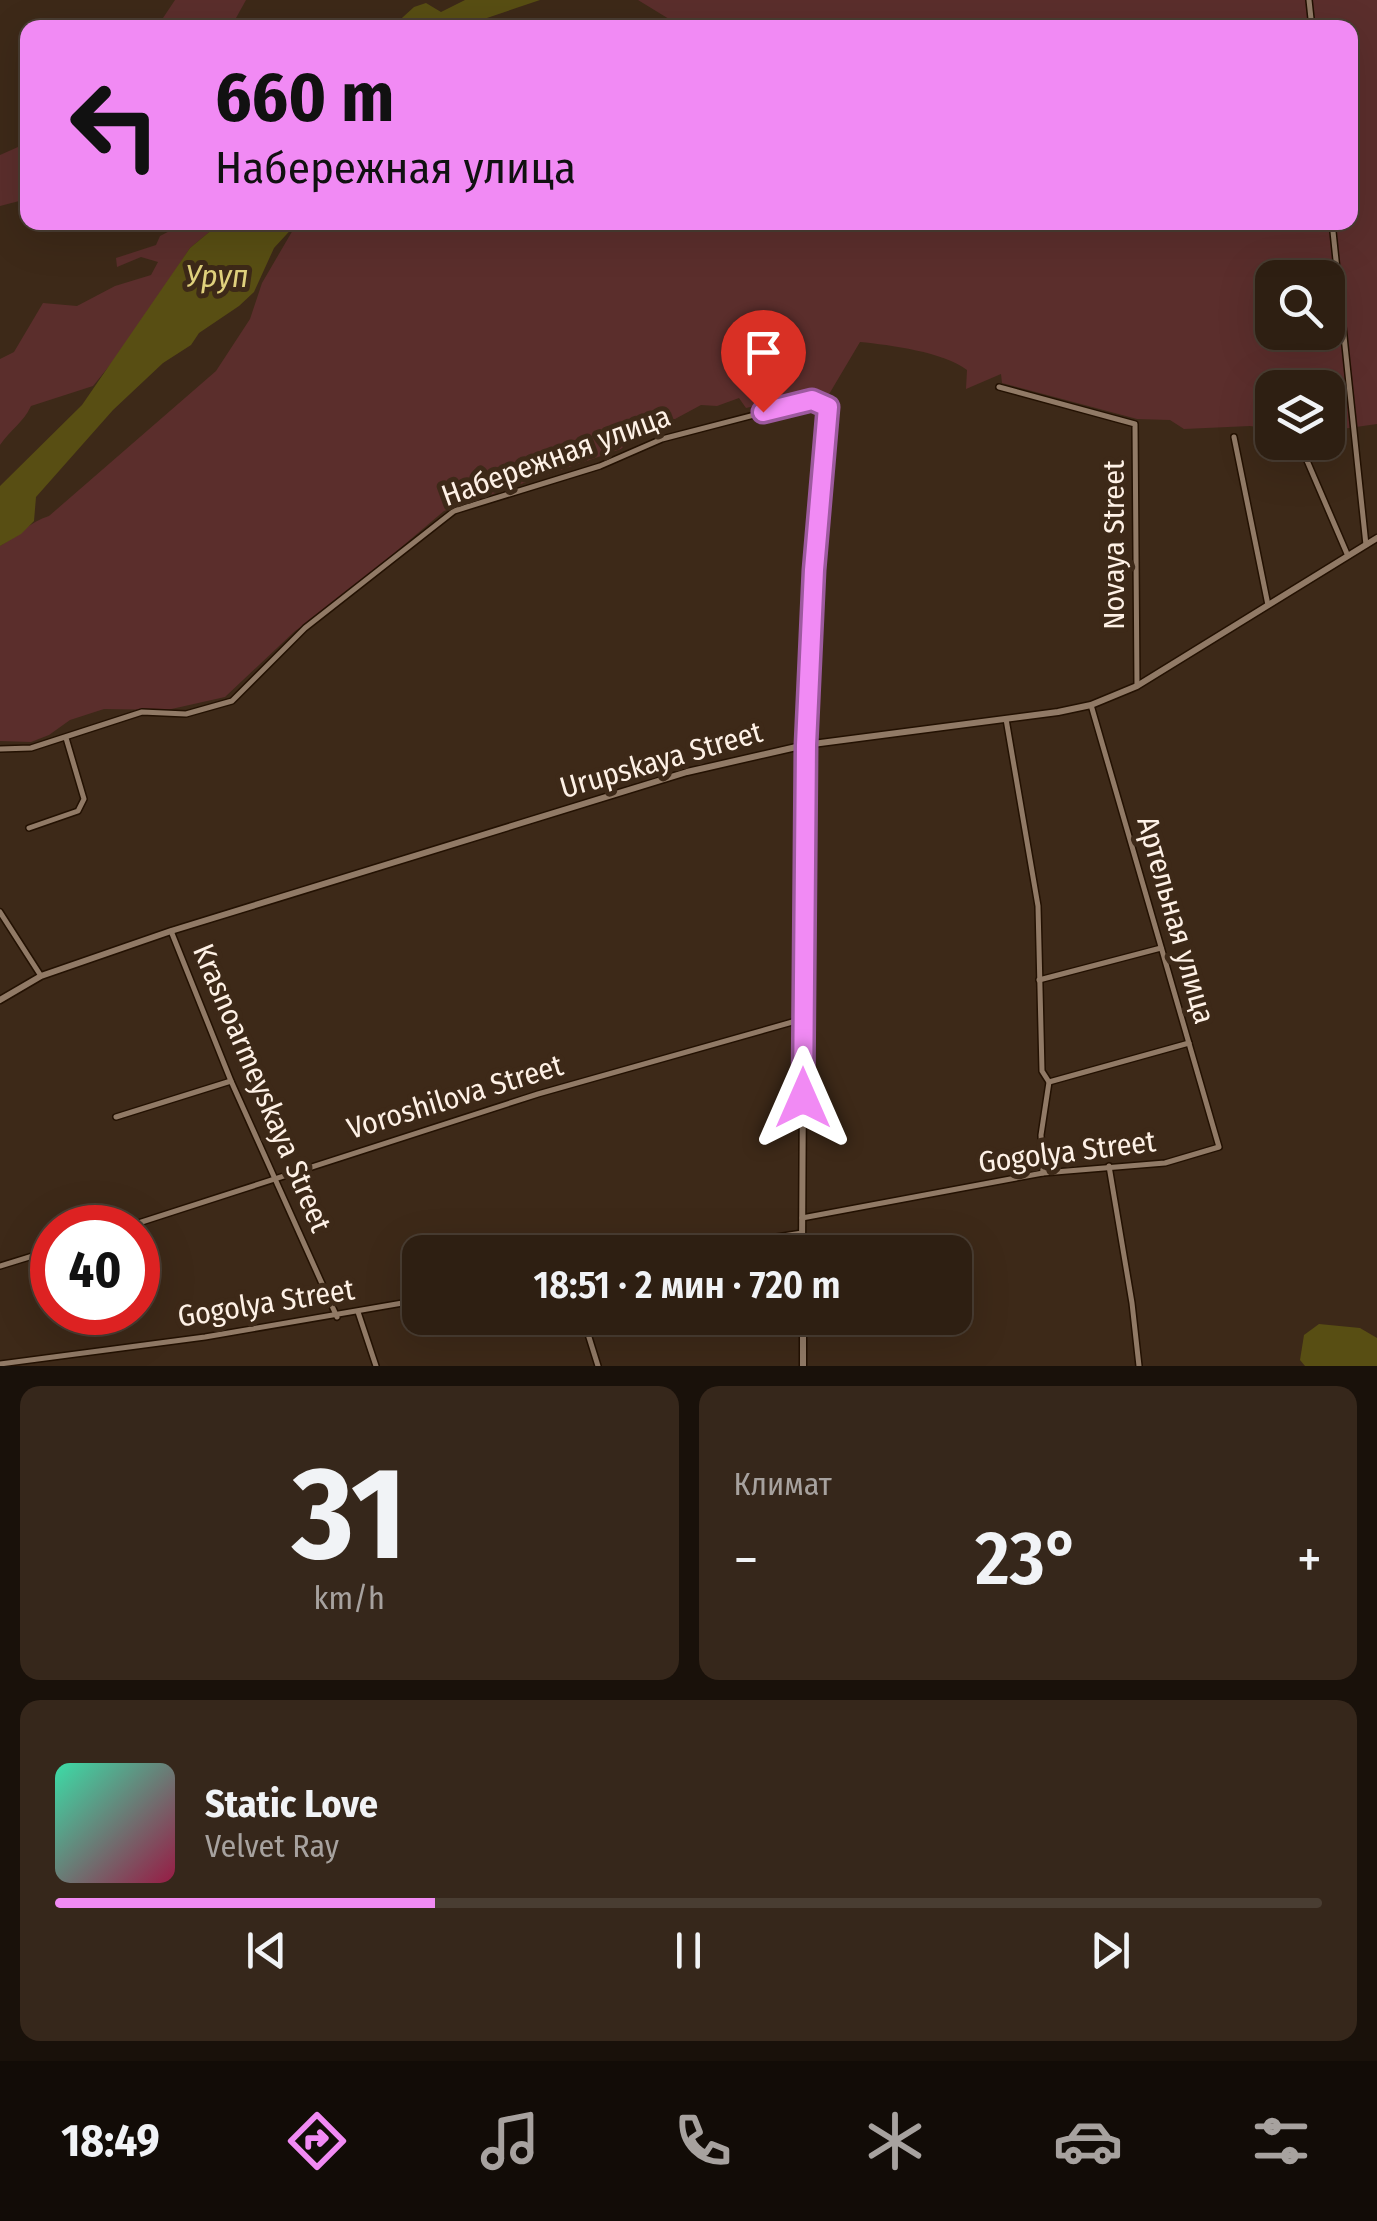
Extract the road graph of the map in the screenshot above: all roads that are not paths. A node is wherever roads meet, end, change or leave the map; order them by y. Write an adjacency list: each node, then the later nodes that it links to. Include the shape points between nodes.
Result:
1 (1333, 230): 6 (street)
2 (1000, 387): 9 (street, Novaya Street, via 1135,424)
3 (1234, 437): 8 (street)
4 (1307, 460): 7 (street)
5 (1377, 538): 6 (street, Urupskaya Street)
6 (1366, 545): 7 (street, Urupskaya Street)
7 (1348, 556): 8 (street, Urupskaya Street)
8 (1268, 604): 9 (street, Urupskaya Street)
9 (1137, 686): 10 (street, Urupskaya Street)
10 (1090, 705): 11 (street, Urupskaya Street); 18 (street, Артельная улица)
11 (1006, 719): 13 (street, Urupskaya Street); 20 (street, via 1038,906)
12 (66, 738): 13 (street, Набережная улица, via 142,712 186,714 232,701 305,628 454,511 662,440 812,400 828,407); 14 (street, Набережная улица); 15 (street, via 84,799 78,811)
13 (806, 745): 17 (street, Urupskaya Street, via 686,772); 22 (street)
14 (0, 749)
15 (29, 828)
16 (0, 912): 19 (street)
17 (170, 932): 19 (street, Urupskaya Street); 24 (street, Krasnoarmeyskaya Street)
18 (1161, 948): 20 (street); 23 (street, Артельная улица)
19 (41, 976): 21 (street, Urupskaya Street)
20 (1039, 980): 25 (street, via 1042,1071)
21 (0, 1000)
22 (803, 1018): 30 (street, Voroshilova Street); 32 (street)
23 (1189, 1044): 25 (street); 27 (street, Артельная улица)
24 (230, 1081): 26 (street); 30 (street, Krasnoarmeyskaya Street)
25 (1050, 1082): 29 (street)
26 (116, 1117)
27 (1219, 1147): 28 (street, Gogolya Street, via 1166,1164)
28 (1109, 1166): 29 (street, Gogolya Street); 46 (street)
29 (1043, 1173): 32 (street, Gogolya Street)
30 (273, 1180): 31 (street, Voroshilova Street); 39 (street, Krasnoarmeyskaya Street)
31 (160, 1216)
32 (802, 1218): 33 (street)
33 (802, 1233): 34 (street)
34 (789, 1235)
35 (30, 1257): 36 (street)
36 (0, 1266)
37 (402, 1303): 38 (street, Gogolya Street)
38 (358, 1311): 39 (street, Gogolya Street); 43 (street)
39 (337, 1317): 42 (street, Gogolya Street)
40 (588, 1335): 44 (street)
41 (803, 1335): 45 (street)
42 (1, 1365)
43 (376, 1366)
44 (598, 1366)
45 (804, 1366)
46 (1138, 1366)

